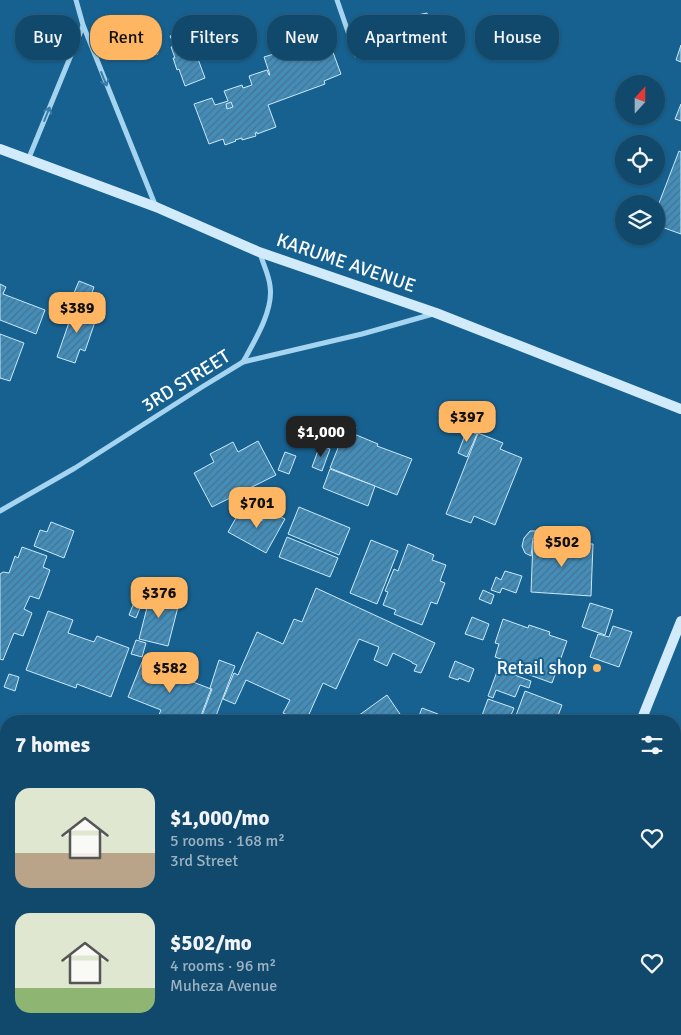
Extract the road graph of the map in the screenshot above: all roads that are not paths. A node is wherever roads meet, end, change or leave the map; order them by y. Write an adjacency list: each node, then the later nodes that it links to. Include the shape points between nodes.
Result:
1 (76, 0): 3 (street)
2 (337, 0): 4 (street)
3 (83, 25): 6 (street, one-way to 3); 7 (street, one-way to 7)
4 (347, 29)
5 (0, 148): 6 (main road, KARUME AVENUE)
6 (28, 160): 7 (main road, KARUME AVENUE)
7 (156, 207): 8 (main road, KARUME AVENUE)
8 (259, 252): 9 (main road, KARUME AVENUE); 10 (street, via 270,287 269,304 260,332)
9 (436, 313): 10 (street, 3RD STREET); 11 (main road, KARUME AVENUE)
10 (243, 362): 12 (street, 3RD STREET, via 76,468)
11 (681, 409)
12 (0, 511)
13 (681, 621): 14 (main road)
14 (643, 715)

